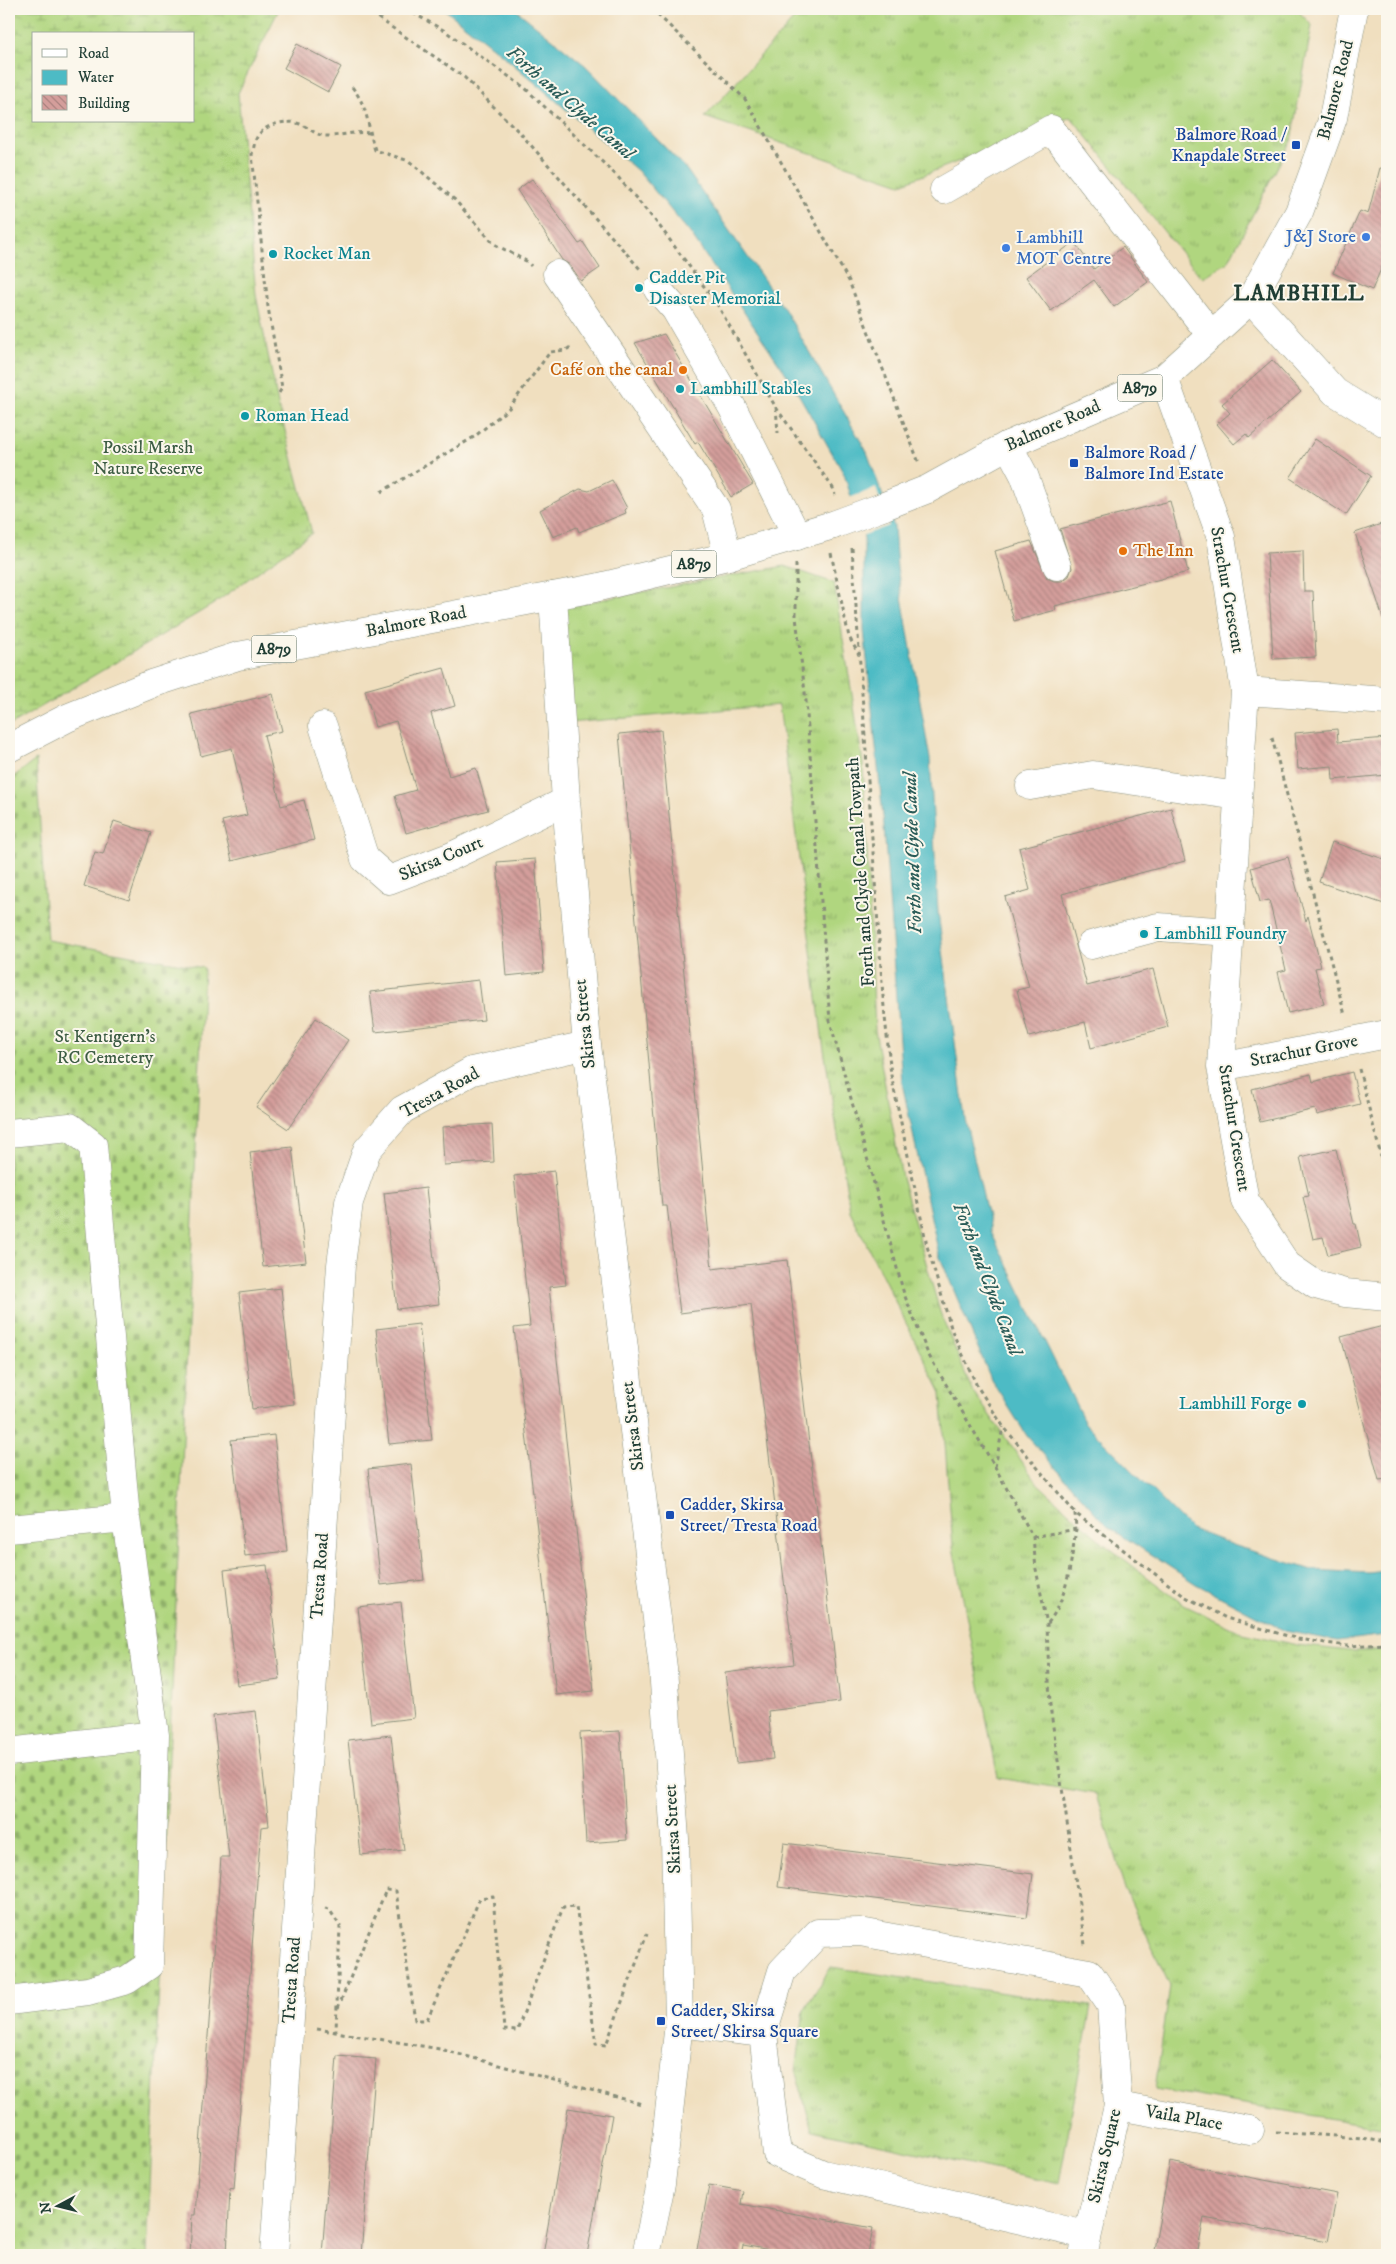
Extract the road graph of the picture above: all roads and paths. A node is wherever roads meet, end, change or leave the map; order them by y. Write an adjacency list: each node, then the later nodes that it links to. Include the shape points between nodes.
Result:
1 (366, 9): 9 (path, via 470,84 522,135)
2 (406, 9): 19 (path, via 445,31 525,88 617,176 658,224 717,304 775,406 833,488)
3 (652, 9): 17 (path, via 745,99 849,281)
4 (1354, 9): 10 (street, Balmore Road / A879, via 1332,118 1299,212)
5 (352, 87): 6 (path, via 366,110)
6 (370, 133): 8 (path, via 376,150 409,161 455,200 494,244 528,262 544,283); 14 (path, via 354,131 326,137 302,124 287,121 270,126 256,137 252,154 268,307 282,388)
7 (944, 190): 12 (street, via 1051,129)
8 (557, 274): 11 (street)
9 (658, 290): 20 (street, via 675,309 727,399)
10 (1250, 298): 12 (street, Balmore Road / A879); 15 (street, via 1335,392)
11 (595, 330): 18 (path, via 566,350 550,352 509,408 474,437); 21 (street, via 716,509)
12 (1211, 335): 13 (street, Balmore Road / A879)
13 (1164, 378): 16 (street, Balmore Road / A879); 25 (street, Strachur Crescent, via 1221,537)
14 (279, 393)
15 (1387, 424)
16 (1008, 445): 17 (street, Balmore Road / A879); 22 (street, via 1024,475)
17 (928, 489): 20 (street, Balmore Road / A879, bridge)
18 (381, 492)
19 (836, 497)
20 (825, 533): 21 (street, Balmore Road / A879); 24 (path, via 849,637); 24 (path, Forth and Clyde Canal Towpath, via 853,551); 43 (path, via 796,617 806,701 830,1021 904,1294 928,1354)
21 (728, 556): 23 (street, Balmore Road / A879)
22 (1057, 566)
23 (553, 596): 29 (street, Balmore Road / A879, via 238,656 154,683 67,718); 32 (street, Skirsa Street)
24 (860, 655): 42 (path, Forth and Clyde Canal Towpath, via 891,1075 927,1246 952,1331 977,1386)
25 (1244, 691): 26 (street); 31 (street, Strachur Crescent)
26 (1387, 701)
27 (322, 726): 32 (street, Skirsa Court, via 366,859 389,880 452,856)
28 (1271, 736): 36 (path)
29 (9, 748)
30 (1030, 786): 31 (street, via 1093,776)
31 (1238, 796): 33 (street, Strachur Crescent)
32 (566, 801): 37 (street, Skirsa Street)
33 (1231, 932): 34 (street, via 1158,927); 38 (street, Strachur Crescent)
34 (1091, 945)
35 (1387, 1034): 36 (street, Strachur Grove)
36 (1352, 1043): 38 (street, Strachur Grove); 40 (path)
37 (587, 1045): 53 (street, Tresta Road, via 472,1071 402,1110 367,1150 349,1202 340,1275); 54 (street, Skirsa Street, via 663,1668 675,1839)
38 (1221, 1067): 41 (street, Strachur Crescent, via 1245,1201 1287,1265 1316,1285 1345,1293)
39 (9, 1133): 45 (street, via 70,1127 93,1145)
40 (1387, 1180)
41 (1387, 1298)
42 (1003, 1426): 43 (path); 44 (path, Forth and Clyde Canal Towpath)
43 (995, 1468): 48 (path)
44 (1075, 1513): 47 (path); 50 (path, Forth and Clyde Canal Towpath, via 1184,1596 1226,1618 1298,1639 1346,1646)
45 (126, 1518): 46 (street); 51 (street)
46 (9, 1529)
47 (1076, 1529): 48 (path); 49 (path, via 1062,1597)
48 (1033, 1537): 49 (path)
49 (1047, 1624): 55 (path, via 1050,1706)
50 (1387, 1644)
51 (155, 1735): 52 (street); 56 (street, via 150,1965 127,1980 88,1991)
52 (9, 1752)
53 (298, 1904): 57 (path, via 317,1904 330,1909 340,1926); 65 (street, Tresta Road)
54 (676, 1908): 57 (path, via 656,1910 606,2045 596,2044 576,1906 563,1906 517,2030 504,2030 493,1896 480,1898 427,2020 415,2020 396,1891 386,1890); 58 (street, Skirsa Street)
55 (1089, 1973): 59 (street, Skirsa Square, via 860,1932 818,1933 782,1971); 60 (street, Skirsa Square, via 1112,2005)
56 (9, 2001)
57 (338, 2008): 61 (path, via 336,2031 440,2049 647,2105)
58 (679, 2023): 59 (street); 61 (street, Skirsa Street)
59 (763, 2033): 64 (street, Skirsa Square, via 777,2154 823,2174)
60 (1118, 2106): 62 (street, Vaila Place); 64 (street, Skirsa Square)
61 (669, 2108): 66 (street, Skirsa Street, via 661,2184)
62 (1250, 2130): 63 (path, via 1363,2138)
63 (1387, 2143)
64 (1085, 2245)
65 (274, 2255)
66 (646, 2255)

